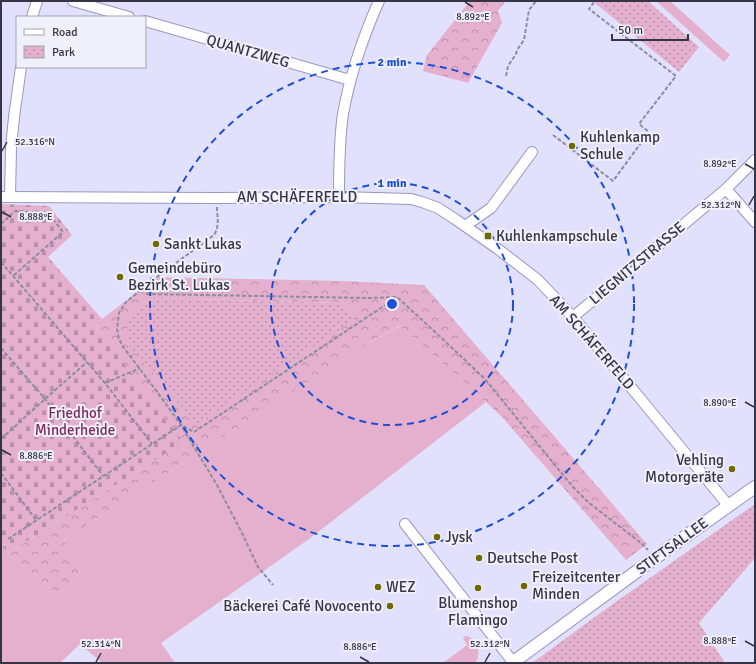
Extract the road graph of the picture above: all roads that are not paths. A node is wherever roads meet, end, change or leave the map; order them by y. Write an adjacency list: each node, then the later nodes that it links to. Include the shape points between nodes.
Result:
1 (37, 1): 4 (street)
2 (73, 1): 5 (street)
3 (379, 1): 8 (street)
4 (32, 16)
5 (126, 16)
6 (146, 21): 8 (street, QUANTZWEG)
7 (21, 68): 13 (street)
8 (350, 80): 12 (street, via 339,153)
9 (532, 152): 15 (street, via 491,208)
10 (755, 160): 11 (street, LIEGNITZSTRASSE)
11 (726, 189): 14 (street); 16 (street, LIEGNITZSTRASSE)
12 (339, 196): 13 (street, AM SCHÄFERFELD); 15 (street, AM SCHÄFERFELD, via 410,199 438,208)
13 (5, 197)
14 (755, 222)
15 (465, 226): 16 (street, AM SCHÄFERFELD, via 532,276)
16 (573, 317): 18 (street, AM SCHÄFERFELD)
17 (755, 487): 18 (main road, STIFTSALLEE)
18 (728, 505): 20 (main road, STIFTSALLEE)
19 (404, 524): 20 (street)
20 (512, 663)

